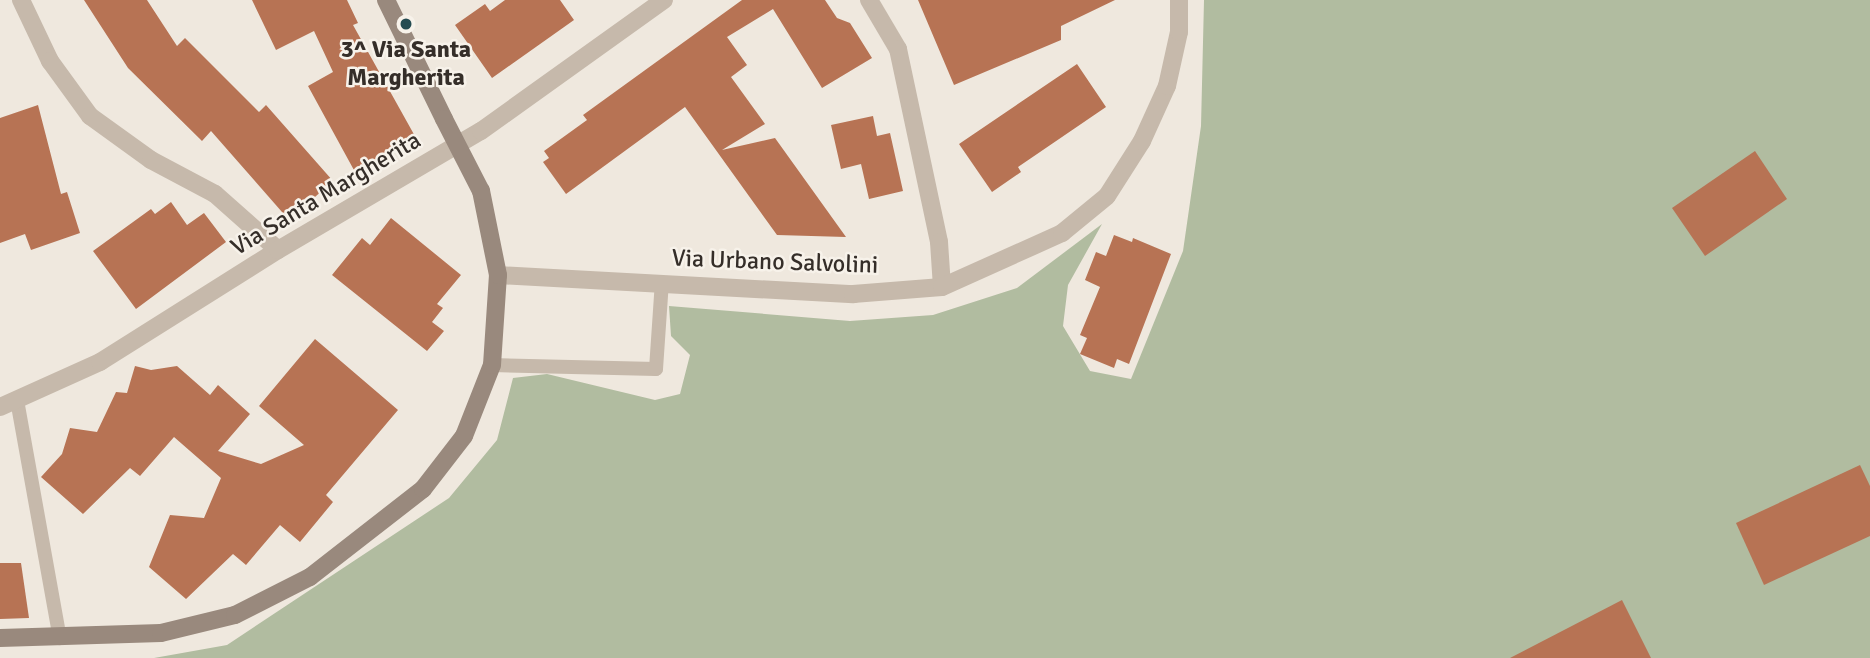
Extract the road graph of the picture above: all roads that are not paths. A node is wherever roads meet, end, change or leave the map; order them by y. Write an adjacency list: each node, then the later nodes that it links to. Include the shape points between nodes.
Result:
1 (22, 0): 6 (street, via 50,61 90,116 151,160 215,194)
2 (386, 0): 7 (street, bridge, via 481,191)
3 (664, 0): 6 (street, Via Santa Margherita, via 481,131)
4 (869, 0): 9 (street, via 898,49 937,230)
5 (1179, 0): 9 (street, Via Urbano Salvolini, via 1179,32 1167,86 1142,141 1107,196 1062,233)
6 (278, 250): 11 (street, Via Santa Margherita, via 100,362)
7 (498, 275): 8 (street, Via Urbano Salvolini); 10 (street)
8 (663, 282): 9 (street, Via Urbano Salvolini, via 853,294); 10 (lane, via 656,369)
9 (942, 287)
10 (492, 365): 14 (street, via 464,436 423,489 310,577 235,615 174,630)
11 (17, 400): 12 (street, Via Santa Margherita); 14 (lane)
12 (0, 407)
13 (0, 638): 14 (street)
14 (60, 638)

